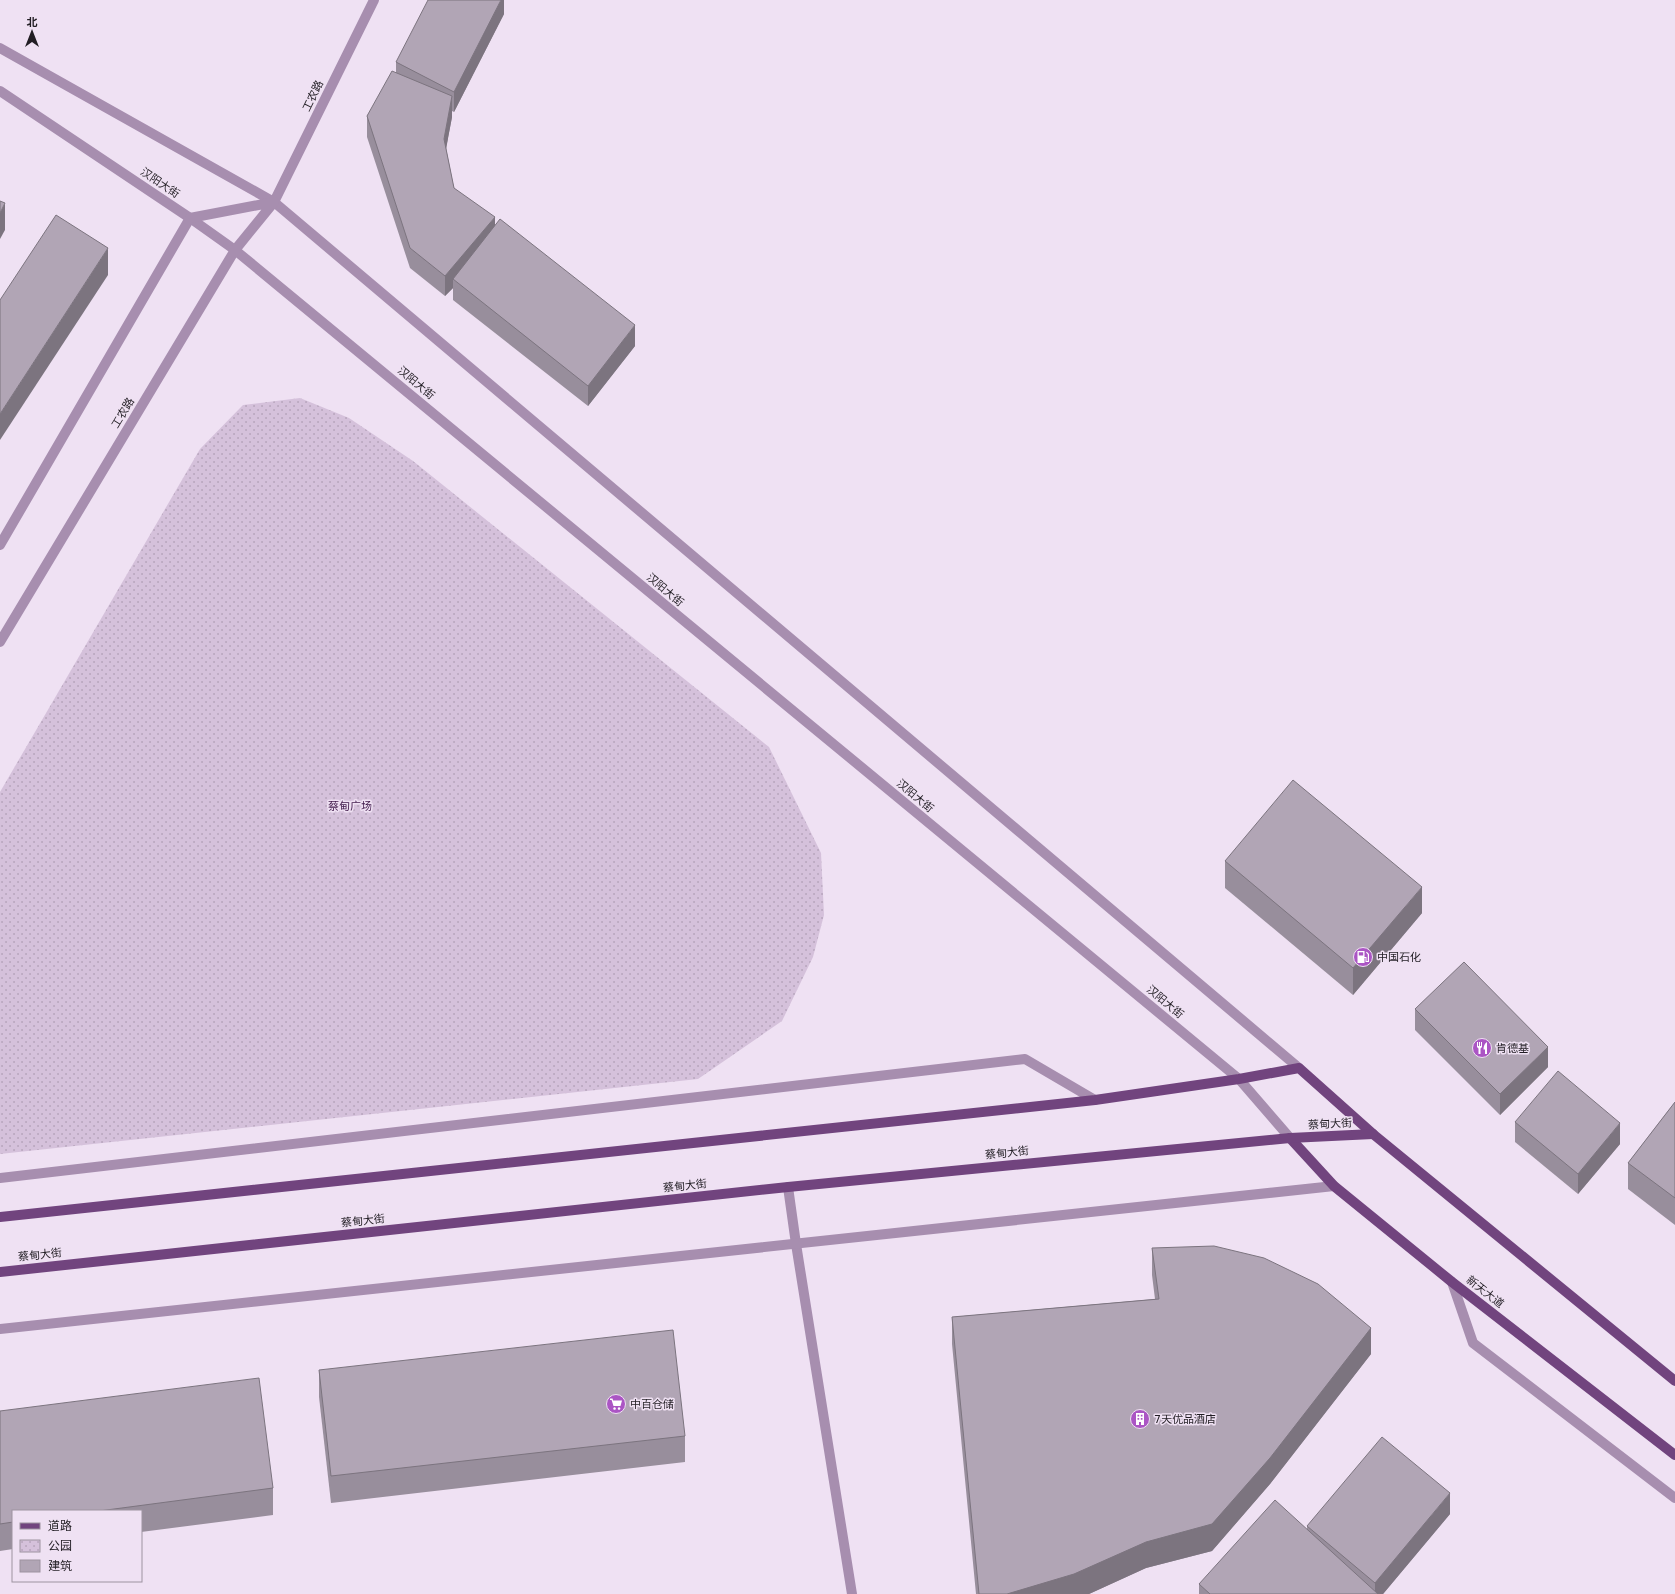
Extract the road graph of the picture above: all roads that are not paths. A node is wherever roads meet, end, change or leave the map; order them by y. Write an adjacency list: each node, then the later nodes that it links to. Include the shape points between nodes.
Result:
1 (374, 0): 4 (street, 工农路)
2 (0, 48): 4 (street)
3 (0, 91): 5 (street, 汉阳大街)
4 (274, 202): 5 (street); 6 (street, 工农路); 9 (street)
5 (190, 218): 6 (street, 汉阳大街); 7 (street)
6 (235, 250): 8 (street, 工农路); 10 (street, 汉阳大街)
7 (0, 545)
8 (0, 642)
9 (1300, 1068): 10 (main road); 12 (main road)
10 (1239, 1079): 11 (main road); 13 (street, 汉阳大街)
11 (1095, 1100): 14 (street, via 1025,1059); 17 (main road)
12 (1373, 1134): 13 (main road, 蔡甸大街); 22 (main road)
13 (1290, 1138): 15 (main road, 蔡甸大街); 16 (main road, 新天大道)
14 (0, 1178)
15 (788, 1186): 18 (street); 19 (main road, 蔡甸大街)
16 (1334, 1186): 18 (street); 20 (main road, 新天大道)
17 (1, 1216)
18 (796, 1244): 21 (street); 25 (street)
19 (0, 1272)
20 (1452, 1282): 23 (main road, 新天大道); 24 (street, via 1473,1343)
21 (0, 1329)
22 (1675, 1381)
23 (1675, 1455)
24 (1675, 1498)
25 (852, 1594)

